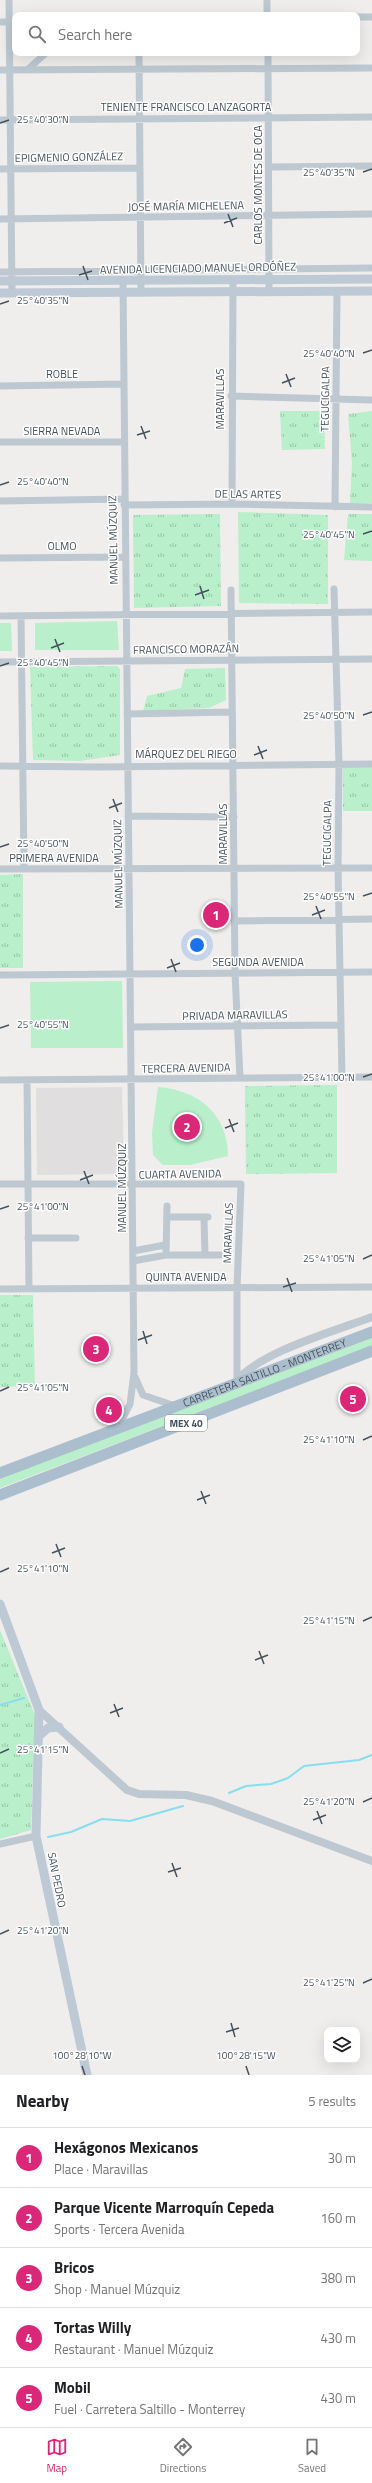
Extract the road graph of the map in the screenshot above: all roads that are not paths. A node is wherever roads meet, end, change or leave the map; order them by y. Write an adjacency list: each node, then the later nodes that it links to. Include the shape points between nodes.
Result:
1 (9, 0): 7 (street)
2 (267, 0): 3 (street)
3 (267, 12)
4 (360, 17): 5 (street)
5 (372, 17)
6 (0, 22): 7 (street)
7 (10, 22): 15 (street)
8 (43, 56): 16 (street)
9 (139, 56): 12 (street)
10 (268, 56): 13 (street, CARLOS MONTES DE OCA)
11 (372, 68): 13 (street)
12 (139, 69): 13 (street); 16 (street); 20 (street)
13 (268, 69): 18 (street, CARLOS MONTES DE OCA)
14 (0, 70): 15 (street)
15 (11, 70): 16 (street); 19 (street)
16 (27, 70)
17 (372, 117): 18 (street, TENIENTE FRANCISCO LANZAGORTA)
18 (269, 118): 20 (street, TENIENTE FRANCISCO LANZAGORTA); 23 (street, CARLOS MONTES DE OCA)
19 (10, 119): 20 (street, TENIENTE FRANCISCO LANZAGORTA); 21 (street, TENIENTE FRANCISCO LANZAGORTA); 26 (street)
20 (139, 119): 24 (street)
21 (0, 120)
22 (372, 166): 23 (street)
23 (269, 167): 28 (street, CARLOS MONTES DE OCA)
24 (139, 168): 26 (street, EPIGMENIO GONZÁLEZ); 29 (street)
25 (0, 169): 26 (street, EPIGMENIO GONZÁLEZ)
26 (10, 169): 31 (street)
27 (372, 214): 28 (street, JOSÉ MARÍA MICHELENA)
28 (270, 216): 29 (street, JOSÉ MARÍA MICHELENA); 32 (street, CARLOS MONTES DE OCA)
29 (140, 218): 31 (street, JOSÉ MARÍA MICHELENA); 34 (street)
30 (0, 219): 31 (street, JOSÉ MARÍA MICHELENA)
31 (11, 219): 36 (street)
32 (270, 268): 33 (street); 34 (street); 37 (street, CARLOS MONTES DE OCA)
33 (372, 268)
34 (140, 270): 36 (street); 41 (street)
35 (0, 272): 36 (street)
36 (12, 277): 40 (main road, AVENIDA LICENCIADO MANUEL ORDÓÑEZ); 42 (main road, AVENIDA LICENCIADO MANUEL ORDÓÑEZ); 47 (street)
37 (270, 279): 38 (main road, AVENIDA LICENCIADO MANUEL ORDÓÑEZ); 39 (main road, AVENIDA LICENCIADO MANUEL ORDÓÑEZ); 44 (street, CARLOS MONTES DE OCA)
38 (372, 279)
39 (233, 280): 41 (main road, AVENIDA LICENCIADO MANUEL ORDÓÑEZ); 50 (street, MARAVILLAS)
40 (0, 281)
41 (141, 281): 42 (main road, AVENIDA LICENCIADO MANUEL ORDÓÑEZ); 49 (street)
42 (123, 282): 48 (street, MANUEL MÚZQUIZ)
43 (372, 291): 45 (main road)
44 (270, 292): 45 (main road); 50 (main road)
45 (337, 292): 54 (street, TEGUCIGALPA)
46 (0, 293): 47 (main road)
47 (12, 293): 48 (main road)
48 (123, 293): 49 (main road); 51 (street, MANUEL MÚZQUIZ)
49 (141, 293): 50 (main road)
50 (232, 293): 53 (street, MARAVILLAS)
51 (123, 384): 52 (street, ROBLE); 57 (street, MANUEL MÚZQUIZ)
52 (0, 386)
53 (231, 396): 54 (street); 60 (street, MARAVILLAS)
54 (336, 399): 55 (street); 61 (street, TEGUCIGALPA)
55 (372, 400)
56 (0, 442): 57 (street, SIERRA NEVADA)
57 (124, 442): 59 (street, MANUEL MÚZQUIZ)
58 (0, 500): 59 (street, DE LAS ARTES)
59 (124, 502): 60 (street, DE LAS ARTES); 63 (street, MANUEL MÚZQUIZ)
60 (232, 504): 61 (street, DE LAS ARTES)
61 (335, 507): 62 (street, DE LAS ARTES)
62 (372, 507)
63 (125, 557): 64 (street, OLMO); 70 (street, MANUEL MÚZQUIZ)
64 (0, 558)
65 (334, 589): 68 (street, TEGUCIGALPA)
66 (231, 590): 67 (street, MARAVILLAS)
67 (231, 612): 68 (street); 70 (street); 75 (street, MARAVILLAS)
68 (335, 612): 69 (street); 73 (street, TEGUCIGALPA)
69 (372, 612)
70 (125, 615): 72 (street); 76 (street, MANUEL MÚZQUIZ)
71 (0, 616): 72 (street)
72 (21, 616): 78 (street)
73 (337, 659): 74 (street, FRANCISCO MORAZÁN); 75 (street, FRANCISCO MORAZÁN); 81 (street, TEGUCIGALPA)
74 (372, 659)
75 (232, 660): 76 (street, FRANCISCO MORAZÁN); 79 (street, MARAVILLAS)
76 (126, 661): 78 (street, FRANCISCO MORAZÁN); 80 (street, MANUEL MÚZQUIZ)
77 (0, 662): 78 (street, FRANCISCO MORAZÁN)
78 (21, 663): 83 (street)
79 (232, 712): 80 (street); 85 (street, MARAVILLAS)
80 (127, 714): 84 (street, MANUEL MÚZQUIZ)
81 (339, 764): 82 (street, MÁRQUEZ DEL RIEGO); 85 (street, MÁRQUEZ DEL RIEGO); 91 (street, TEGUCIGALPA)
82 (372, 764)
83 (24, 765): 84 (street, MÁRQUEZ DEL RIEGO); 86 (street, MÁRQUEZ DEL RIEGO); 89 (street)
84 (128, 765): 85 (street, MÁRQUEZ DEL RIEGO); 87 (street, MANUEL MÚZQUIZ)
85 (234, 765): 88 (street, MARAVILLAS)
86 (0, 766)
87 (128, 816): 88 (street); 94 (street, MANUEL MÚZQUIZ)
88 (234, 817): 90 (street, MARAVILLAS)
89 (24, 868): 93 (street, PRIMERA AVENIDA); 94 (street, PRIMERA AVENIDA)
90 (233, 868): 91 (street, PRIMERA AVENIDA); 94 (street, PRIMERA AVENIDA); 97 (street, MARAVILLAS)
91 (338, 868): 92 (street, PRIMERA AVENIDA); 96 (street, TEGUCIGALPA)
92 (372, 868)
93 (0, 869)
94 (129, 870): 102 (street, MANUEL MÚZQUIZ)
95 (372, 919): 96 (street)
96 (339, 920): 97 (street); 98 (street, TEGUCIGALPA)
97 (234, 921): 100 (street, MARAVILLAS)
98 (340, 972): 99 (street, SEGUNDA AVENIDA); 100 (street, SEGUNDA AVENIDA); 103 (street, TEGUCIGALPA)
99 (372, 972)
100 (235, 973): 102 (street, SEGUNDA AVENIDA); 104 (street, MARAVILLAS)
101 (0, 975): 102 (street, SEGUNDA AVENIDA)
102 (130, 975): 105 (street, MANUEL MÚZQUIZ)
103 (340, 1025): 104 (street, PRIVADA MARAVILLAS); 108 (street, TEGUCIGALPA)
104 (238, 1026): 105 (street, PRIVADA MARAVILLAS); 107 (street, MARAVILLAS)
105 (131, 1027): 111 (street, MANUEL MÚZQUIZ)
106 (372, 1077): 108 (street, TERCERA AVENIDA)
107 (240, 1078): 108 (street, TERCERA AVENIDA); 111 (street, TERCERA AVENIDA)
108 (342, 1078)
109 (0, 1080): 110 (street, TERCERA AVENIDA)
110 (27, 1080): 111 (street, TERCERA AVENIDA); 113 (street)
111 (132, 1080): 115 (street, MANUEL MÚZQUIZ)
112 (0, 1184): 113 (street, CUARTA AVENIDA)
113 (27, 1184): 115 (street, CUARTA AVENIDA); 118 (street)
114 (241, 1184): 115 (street, CUARTA AVENIDA); 130 (street, MARAVILLAS)
115 (132, 1185): 121 (street, MANUEL MÚZQUIZ)
116 (167, 1206): 117 (street)
117 (168, 1217): 120 (street); 122 (street, via 206,1217)
118 (28, 1238): 119 (street); 129 (street)
119 (76, 1238)
120 (166, 1245): 121 (street); 123 (street)
121 (133, 1252): 125 (street, MANUEL MÚZQUIZ)
122 (205, 1254): 123 (street); 124 (street)
123 (166, 1255): 125 (street)
124 (220, 1255)
125 (133, 1261): 127 (street, MANUEL MÚZQUIZ)
126 (372, 1287): 130 (street, QUINTA AVENIDA)
127 (132, 1288): 129 (street, QUINTA AVENIDA); 130 (street, QUINTA AVENIDA); 134 (street, MANUEL MÚZQUIZ)
128 (0, 1289): 129 (street, QUINTA AVENIDA)
129 (29, 1289)
130 (237, 1289): 135 (street, MARAVILLAS)
131 (372, 1317): 135 (street, via 268,1357 255,1364)
132 (372, 1332): 135 (main road, CARRETERA SALTILLO - MONTERREY / MEX 40)
133 (372, 1351): 139 (main road, CARRETERA SALTILLO - MONTERREY / MEX 40)
134 (134, 1373): 136 (street, MANUEL MÚZQUIZ, via 143,1395); 137 (street, MANUEL MÚZQUIZ, via 130,1404)
135 (234, 1382): 136 (main road, CARRETERA SALTILLO - MONTERREY / MEX 40)
136 (175, 1406): 137 (main road, CARRETERA SALTILLO - MONTERREY / MEX 40)
137 (118, 1428): 138 (main road, CARRETERA SALTILLO - MONTERREY / MEX 40)
138 (0, 1473)
139 (0, 1495)
140 (0, 1604): 141 (main road)
141 (39, 1710): 142 (street); 143 (main road, SAN PEDRO)
142 (59, 1727): 143 (main road, via 48,1728); 146 (street, via 127,1790 139,1794 186,1795 212,1801)
143 (38, 1737): 144 (main road, SAN PEDRO)
144 (36, 1836): 145 (street); 147 (main road, SAN PEDRO)
145 (0, 1844)
146 (372, 1861)
147 (87, 2075)

